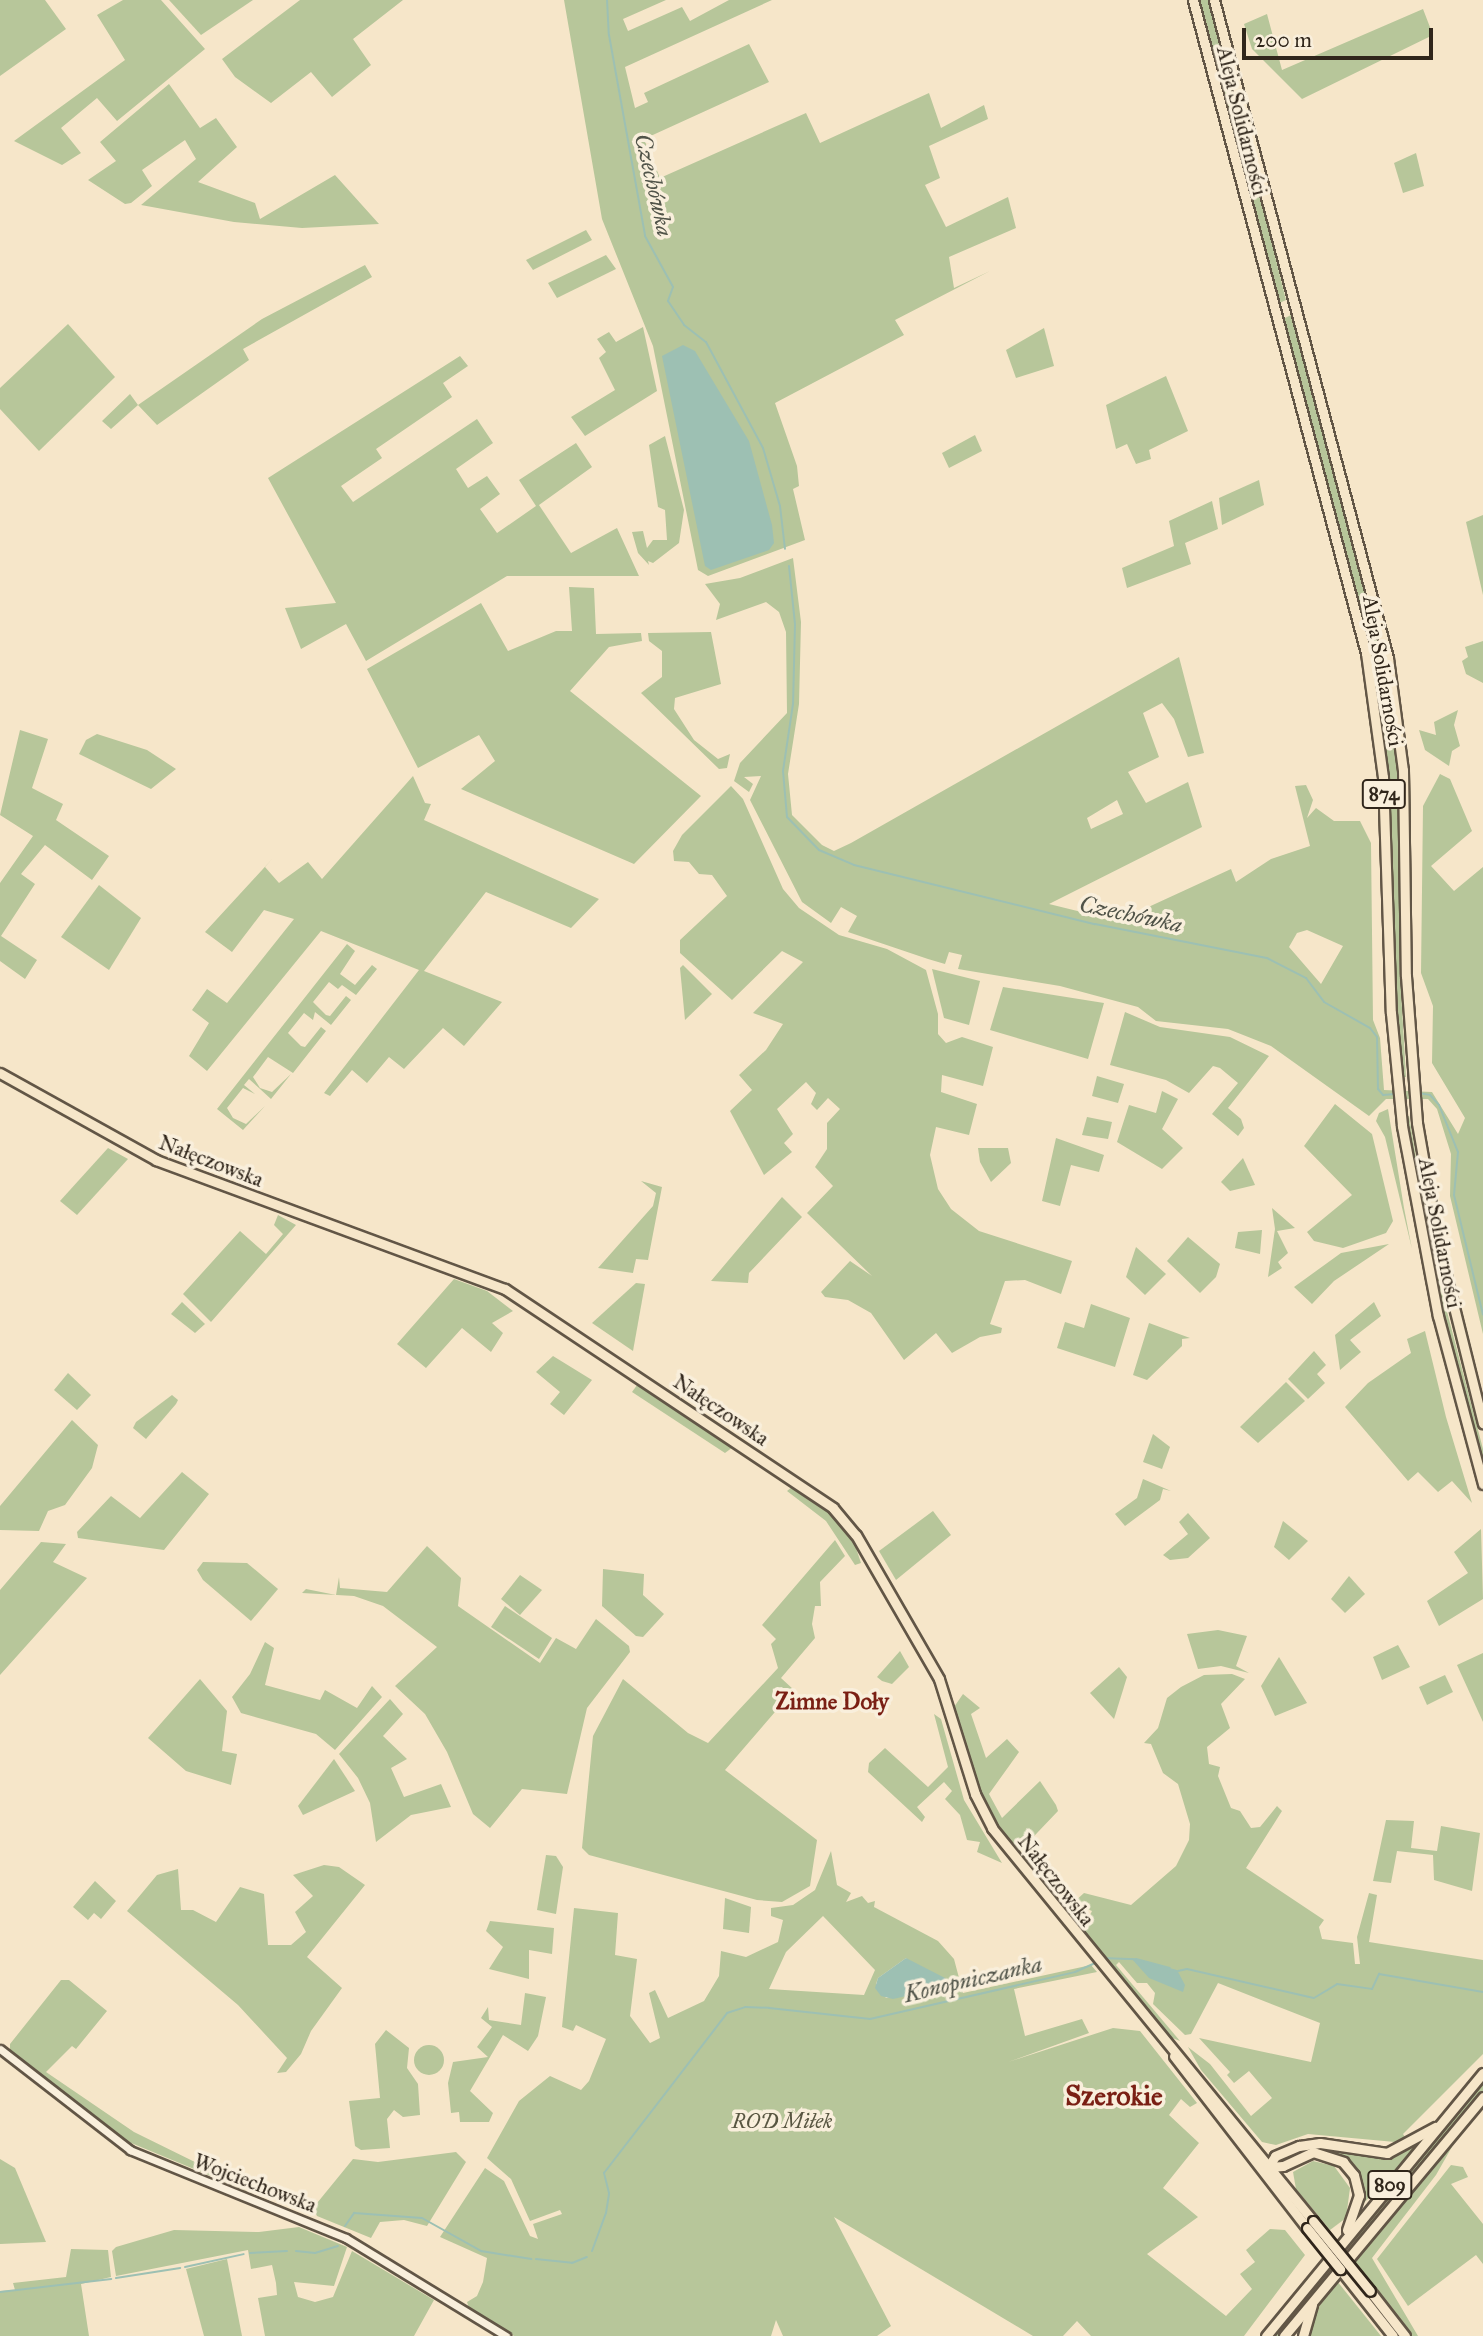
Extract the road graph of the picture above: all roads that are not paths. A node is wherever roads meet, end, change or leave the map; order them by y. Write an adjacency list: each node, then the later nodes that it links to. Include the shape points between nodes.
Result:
1 (1193, 0): 5 (main road, Aleja Solidarności / 874, via 1366,653 1383,776 1395,1068 1402,1126 1437,1316)
2 (1214, 0): 4 (main road, Aleja Solidarności / 874, via 1391,675 1404,794 1417,1123 1443,1266)
3 (0, 1073): 7 (main road, Nałęczowska, via 156,1160 500,1287 827,1503 856,1535 939,1679 985,1817)
4 (1483, 1423)
5 (1483, 1484)
6 (0, 2049): 20 (street, Wojciechowska, via 130,2150 346,2238)
7 (1173, 2054): 11 (main road, Nałęczowska); 14 (main road, Nałęczowska, via 1181,2071)
8 (1483, 2073): 10 (main road, 809)
9 (1483, 2097): 19 (main road, 809)
10 (1438, 2125): 12 (main road, via 1387,2153 1313,2143); 17 (main road, 809)
11 (1260, 2153): 12 (main road); 14 (main road, Nałęczowska)
12 (1275, 2156): 14 (main road)
13 (1283, 2166): 14 (main road); 15 (main road); 17 (main road, via 1297,2157 1321,2152 1350,2169 1359,2200)
14 (1266, 2169): 15 (main road, Nałęczowska); 16 (main road, Nałęczowska)
15 (1286, 2187): 16 (main road, Nałęczowska)
16 (1310, 2225): 18 (main road, Nałęczowska, bridge)
17 (1341, 2245): 21 (main road, 809)
18 (1366, 2295): 24 (main road, Nałęczowska); 25 (main road, Nałęczowska)
19 (1314, 2299): 22 (main road, 809); 23 (main road)
20 (506, 2336)
21 (1266, 2336)
22 (1284, 2336)
23 (1303, 2336)
24 (1393, 2336)
25 (1405, 2336)

